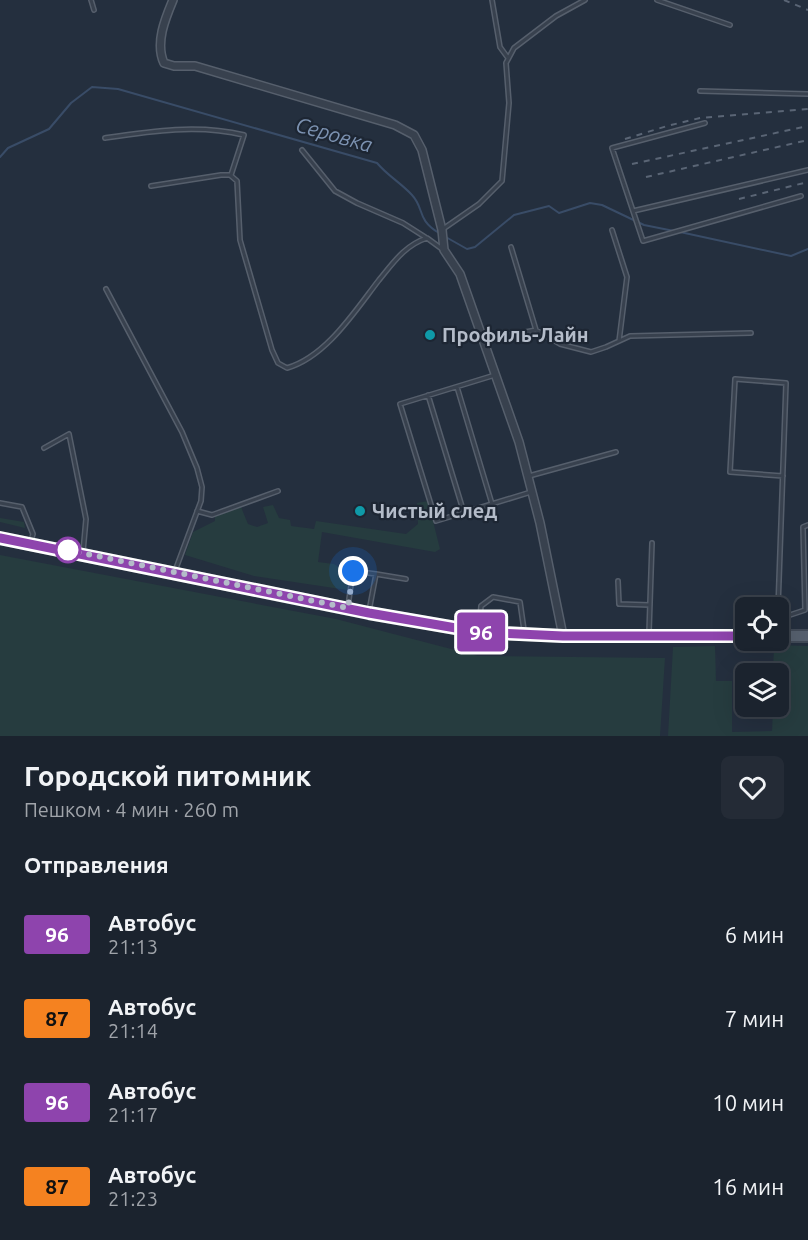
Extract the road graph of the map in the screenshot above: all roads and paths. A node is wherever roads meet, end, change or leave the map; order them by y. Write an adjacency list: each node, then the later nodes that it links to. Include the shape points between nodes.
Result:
1 (93, 0): 6 (lane)
2 (173, 0): 19 (street, via 160,44 164,63 195,66 395,125 414,135 423,150)
3 (492, 0): 8 (lane, via 500,47)
4 (585, 0): 8 (lane, via 548,22 514,48)
5 (657, 0): 7 (lane)
6 (94, 10)
7 (730, 25)
8 (508, 58): 19 (lane, via 509,103 502,181 479,204)
9 (700, 91): 10 (lane)
10 (808, 94)
11 (705, 123): 18 (lane, via 612,148)
12 (105, 138): 15 (lane, via 160,130 219,129 244,135)
13 (302, 150): 21 (lane, via 335,191)
14 (808, 170): 18 (lane)
15 (231, 175): 16 (lane); 21 (lane, via 237,181 240,240 272,350 278,363 287,368 317,352 347,321 394,260 414,242)
16 (151, 186)
17 (801, 196): 18 (lane, via 643,240)
18 (633, 211)
19 (442, 230): 23 (street)
20 (612, 230): 28 (lane, via 627,277)
21 (427, 238): 23 (lane)
22 (511, 247): 25 (lane)
23 (444, 250): 27 (street, via 460,274)
24 (106, 289): 40 (lane, via 197,468 202,487)
25 (536, 330): 27 (lane); 28 (lane, via 560,344 591,352)
26 (750, 333): 28 (lane, via 677,333 630,336)
27 (482, 341): 29 (street)
28 (619, 341)
29 (495, 375): 30 (lane); 34 (street)
30 (457, 387): 31 (lane); 39 (lane)
31 (428, 395): 41 (lane); 41 (lane, via 400,404 436,521)
32 (44, 448): 46 (lane, via 69,435 86,519)
33 (616, 452): 34 (lane)
34 (527, 476): 37 (street)
35 (783, 476): 35 (lane, via 786,383 735,379 730,472); 51 (lane)
36 (278, 491): 40 (lane, via 212,515)
37 (531, 492): 39 (lane); 59 (street)
38 (0, 503): 45 (lane, via 22,507 33,534)
39 (492, 504): 41 (lane)
40 (197, 511): 47 (lane)
41 (464, 513)
42 (808, 525): 54 (lane, via 803,527)
43 (0, 538): 45 (main road)
44 (652, 543): 52 (lane)
45 (31, 544): 46 (main road)
46 (83, 554): 47 (main road)
47 (174, 573): 53 (main road)
48 (376, 574): 49 (lane); 53 (lane, via 353,571); 55 (lane)
49 (406, 579)
50 (618, 581): 52 (lane, via 619,604)
51 (778, 597)
52 (650, 605): 63 (lane)
53 (348, 608): 55 (main road)
54 (806, 610): 56 (lane)
55 (369, 613): 57 (main road)
56 (789, 615)
57 (479, 632): 58 (main road); 58 (lane, via 481,606 493,597 520,602)
58 (524, 635): 59 (main road)
59 (563, 636): 63 (main road)
60 (735, 636): 63 (main road)
61 (789, 636): 62 (main road)
62 (808, 636)
63 (648, 637)

